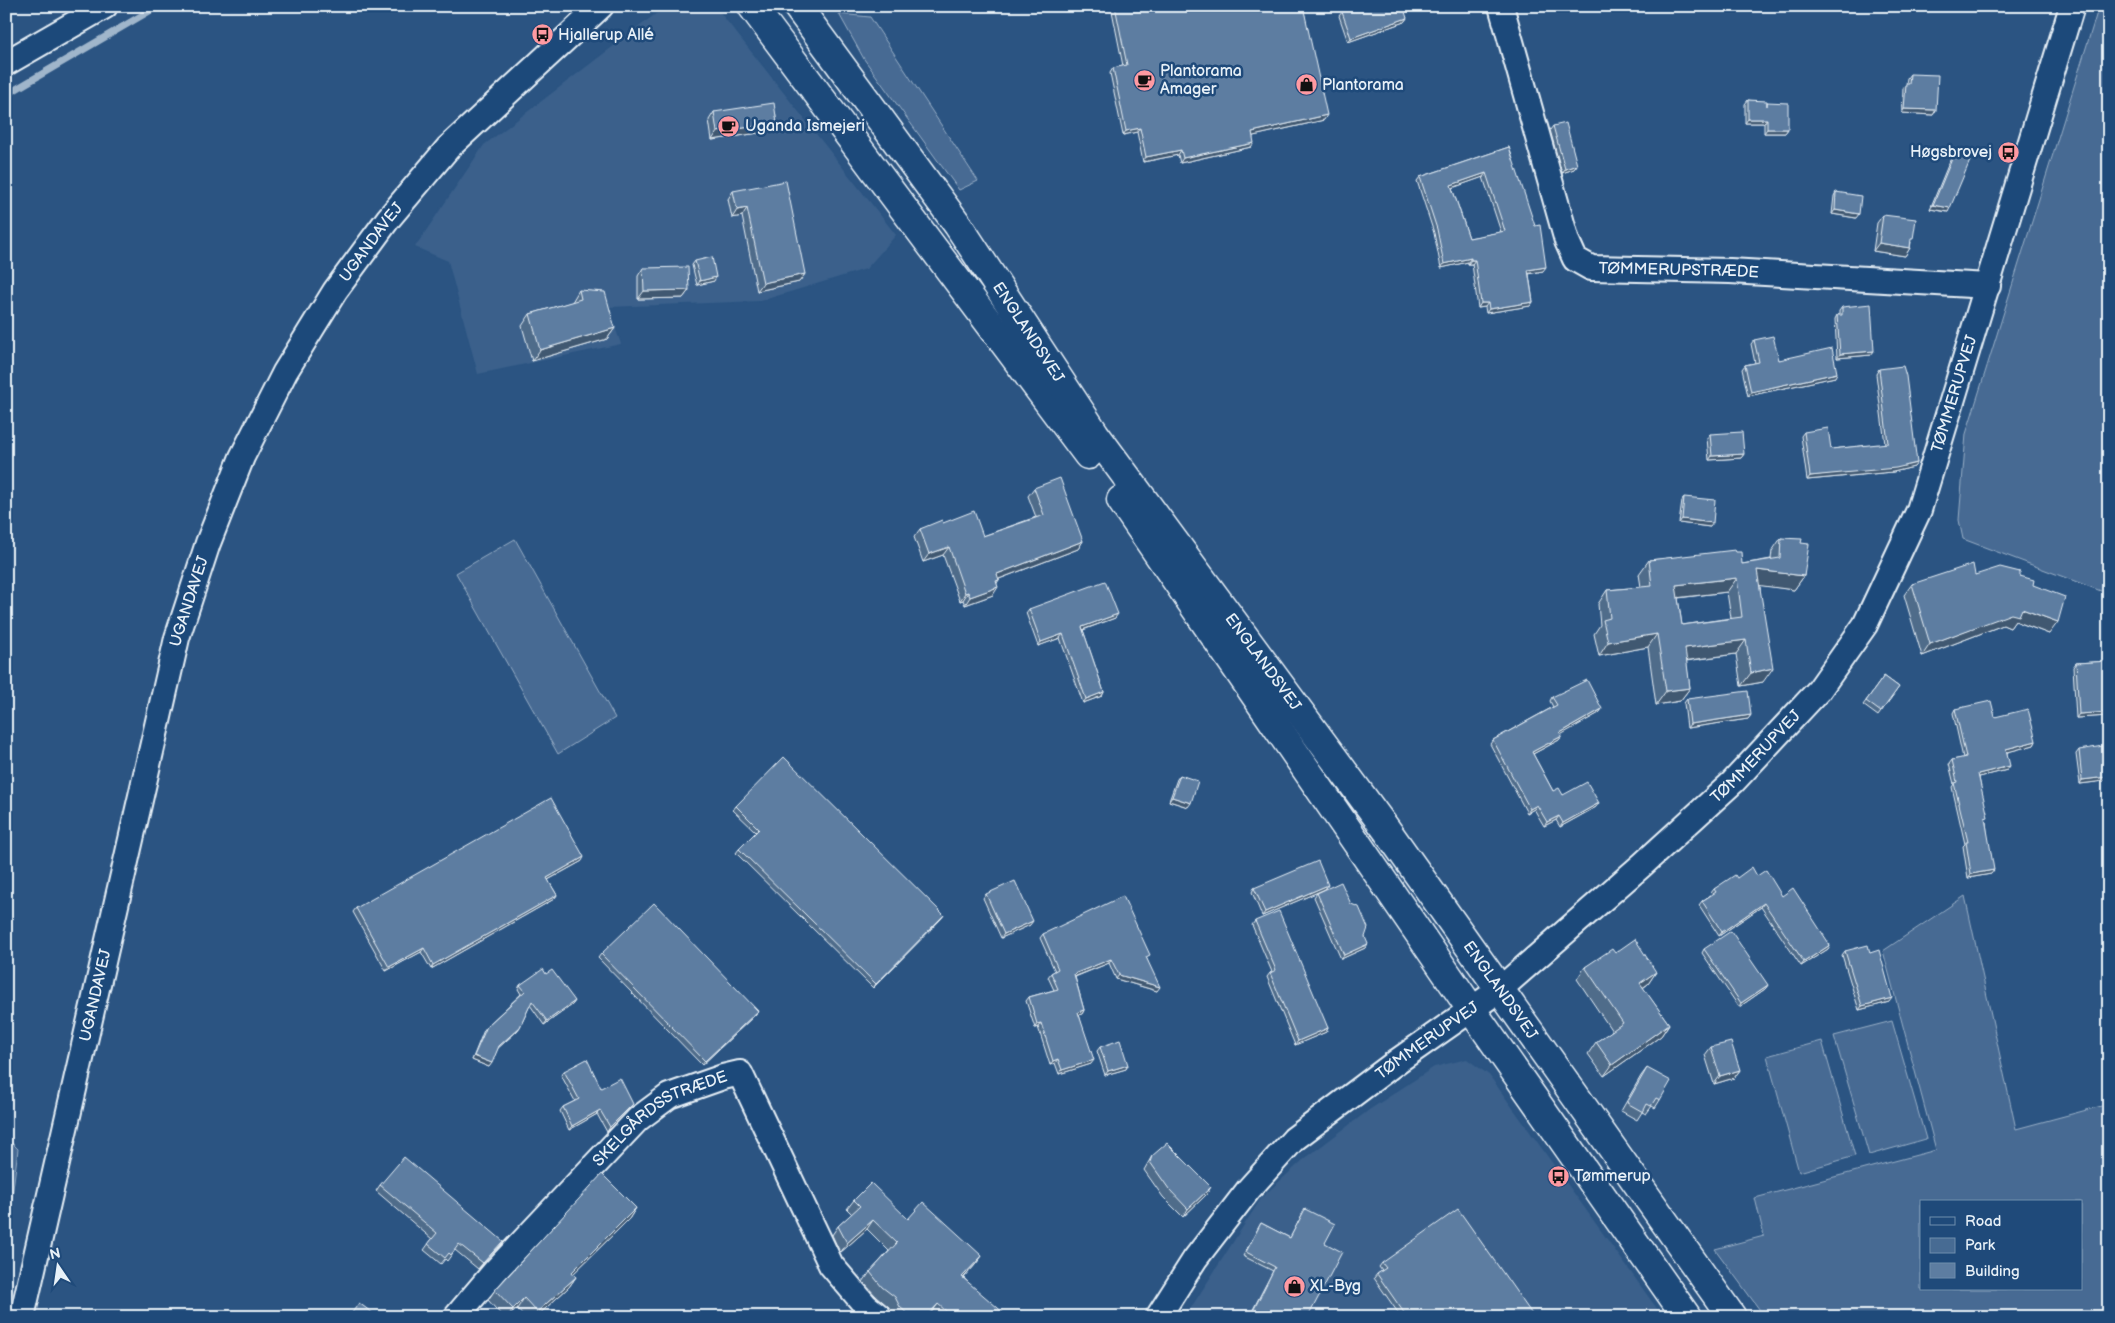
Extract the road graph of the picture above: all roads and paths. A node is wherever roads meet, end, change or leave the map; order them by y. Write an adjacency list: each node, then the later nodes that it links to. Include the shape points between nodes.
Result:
1 (601, 6): 11 (street, UGANDAVEJ, via 448,148 388,219 325,307 285,372 242,457 208,543 177,638)
2 (752, 6): 10 (main road, ENGLANDSVEJ, via 1113,488)
3 (797, 6): 9 (main road, ENGLANDSVEJ, via 958,225 1095,434 1386,829)
4 (1500, 6): 8 (street, TØMMERUPSTRÆDE, via 1575,260 1591,268 1730,271)
5 (2072, 6): 8 (street, TØMMERUPVEJ)
6 (100, 8): 7 (street)
7 (6, 63)
8 (1988, 286): 9 (street, TØMMERUPVEJ, via 1919,510 1865,625 1819,690 1733,782)
9 (1499, 990): 10 (street, TØMMERUPVEJ); 16 (main road, ENGLANDSVEJ)
10 (1471, 1010): 14 (street, TØMMERUPVEJ, via 1294,1139 1244,1194 1195,1259); 15 (main road, ENGLANDSVEJ)
11 (22, 1317)
12 (456, 1317): 13 (street, SKELGÅRDSSTRÆDE, via 501,1264 638,1119 670,1096 740,1073 831,1265 866,1306)
13 (880, 1317)
14 (1158, 1317)
15 (1687, 1317)
16 (1732, 1317)

